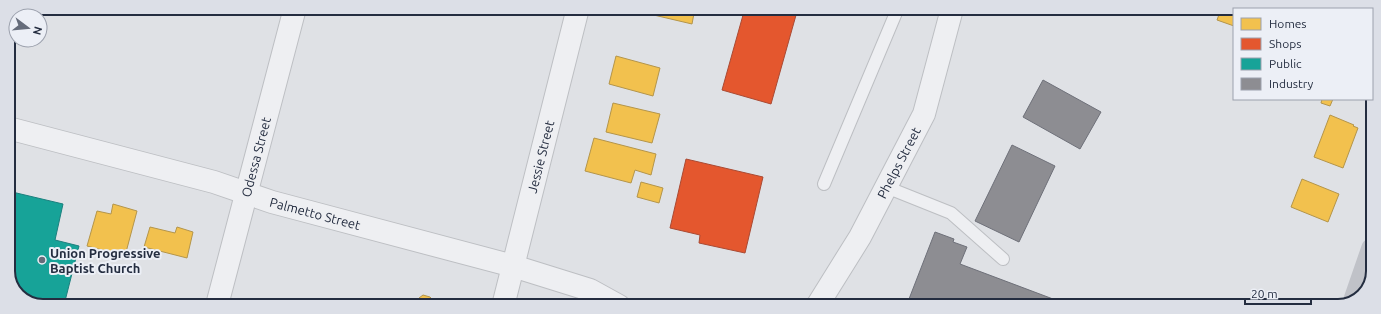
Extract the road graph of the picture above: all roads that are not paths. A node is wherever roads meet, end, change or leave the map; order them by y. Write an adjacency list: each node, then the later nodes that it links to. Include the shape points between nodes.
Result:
1 (293, 15): 8 (street, Odessa Street)
2 (576, 15): 10 (street, Jessie Street)
3 (895, 15): 6 (lane)
4 (950, 15): 7 (street, Phelps Street, via 924,114)
5 (15, 130): 8 (street, Palmetto Street)
6 (824, 184)
7 (886, 187): 9 (lane, via 951,213); 16 (street, Phelps Street, via 860,237)
8 (247, 193): 10 (street, Palmetto Street, via 272,202); 13 (street, Odessa Street)
9 (1003, 259)
10 (513, 266): 14 (street, Jessie Street); 15 (street, Palmetto Street, via 590,290)
11 (1366, 266): 12 (street)
12 (1357, 291)
13 (219, 299)
14 (505, 299)
15 (606, 299)
16 (821, 299)

